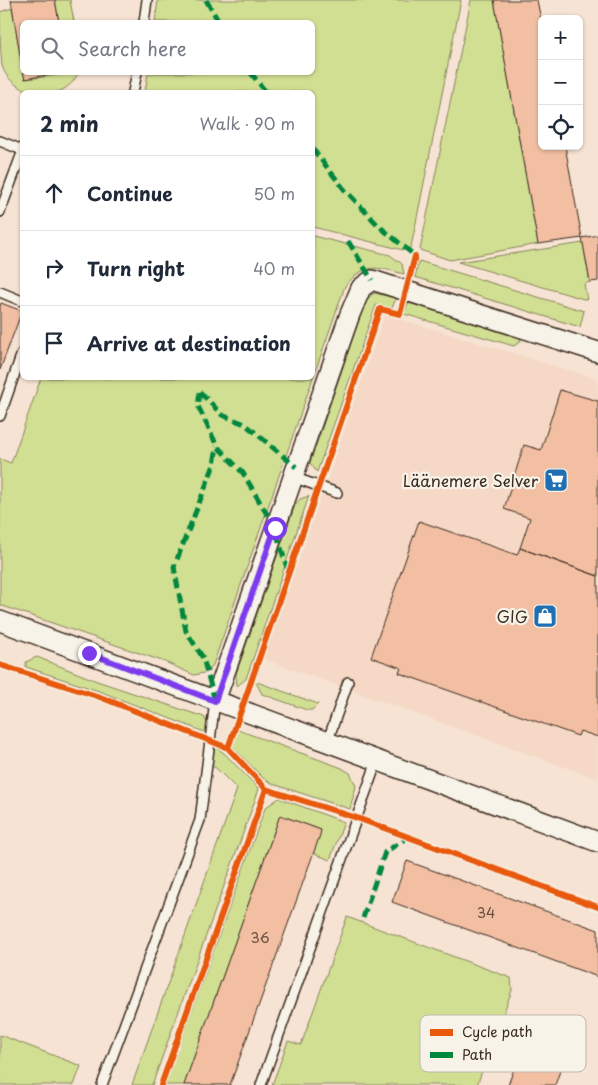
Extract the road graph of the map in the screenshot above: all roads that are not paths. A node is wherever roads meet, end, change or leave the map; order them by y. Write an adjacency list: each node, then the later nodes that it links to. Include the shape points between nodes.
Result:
1 (146, 0): 2 (lane)
2 (144, 20)
3 (137, 75): 4 (lane)
4 (134, 90)
5 (0, 141): 6 (lane)
6 (20, 150)
7 (20, 157): 8 (lane)
8 (0, 212)
9 (0, 292): 10 (lane)
10 (20, 300)
11 (598, 352): 14 (street, via 372,280 361,288 350,314)
12 (20, 359): 13 (lane)
13 (0, 416)
14 (292, 478): 15 (lane); 18 (street)
15 (337, 493)
16 (0, 621): 18 (street)
17 (348, 682): 19 (lane)
18 (215, 701): 19 (street); 22 (lane, via 200,820)
19 (327, 743): 20 (street)
20 (377, 761): 21 (street); 23 (lane)
21 (597, 840)
22 (102, 1085)
23 (261, 1085)

